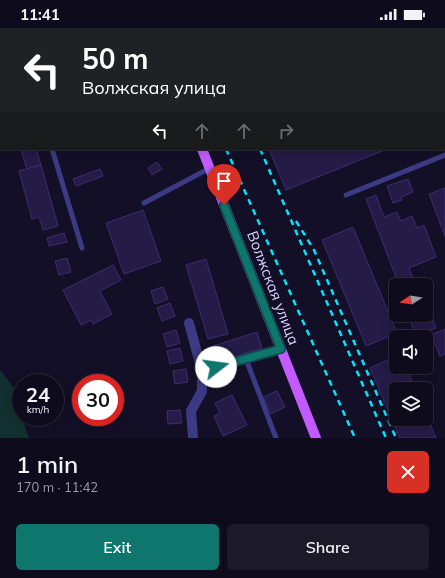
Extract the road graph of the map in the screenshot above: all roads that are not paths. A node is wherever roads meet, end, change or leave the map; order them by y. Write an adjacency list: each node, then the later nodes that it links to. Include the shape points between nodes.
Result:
1 (52, 150): 7 (lane)
2 (202, 150): 4 (main road, Волжская улица)
3 (445, 156): 5 (lane)
4 (210, 168): 6 (lane); 9 (main road, Волжская улица)
5 (346, 195)
6 (144, 203)
7 (82, 248)
8 (189, 323): 11 (street)
9 (281, 349): 10 (street); 14 (main road, Волжская улица)
10 (246, 359): 11 (street); 13 (lane)
11 (202, 371): 12 (street, via 202,391 191,411)
12 (193, 438)
13 (276, 438)
14 (316, 438)

